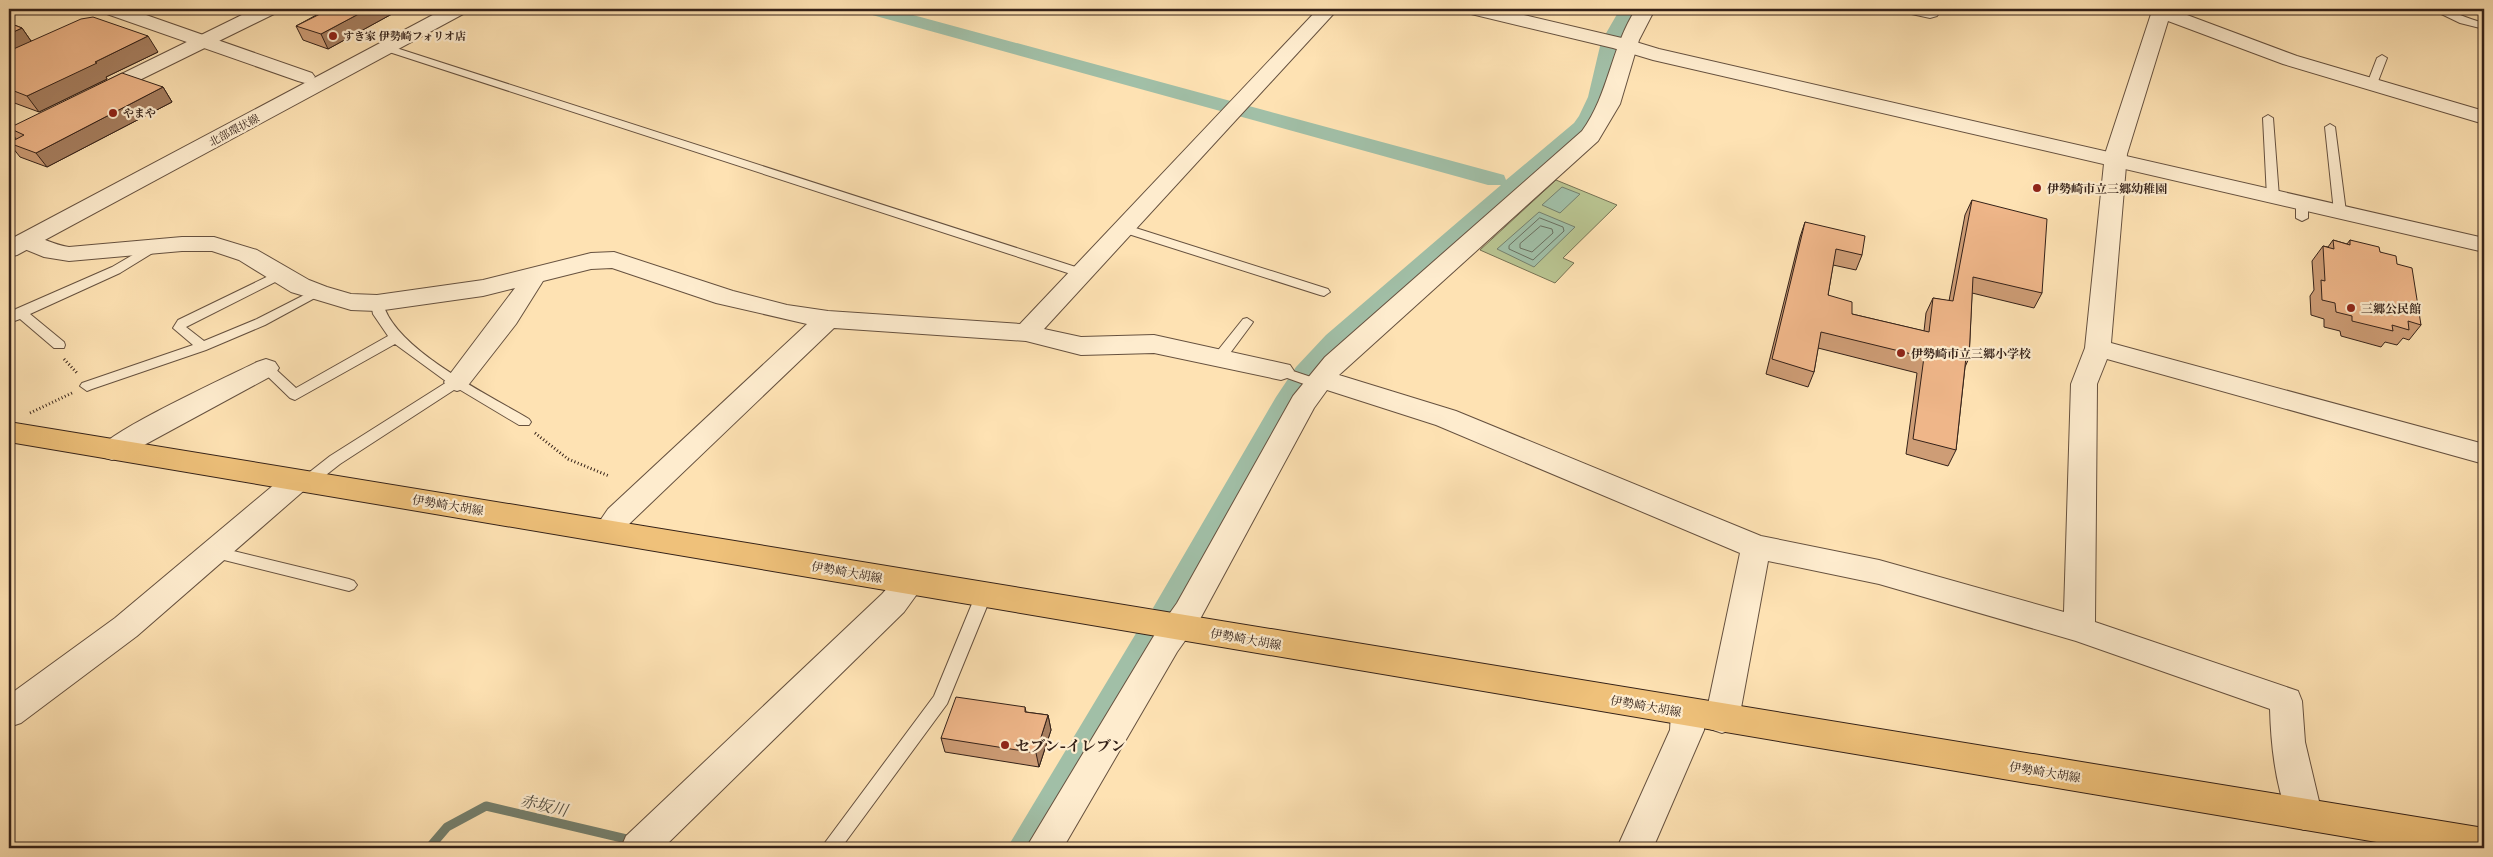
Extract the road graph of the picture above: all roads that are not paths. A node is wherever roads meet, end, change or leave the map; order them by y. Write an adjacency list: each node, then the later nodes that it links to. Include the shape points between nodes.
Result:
1 (269, 9): 14 (street)
2 (430, 9): 18 (street, 北部環状線)
3 (458, 9): 16 (street, 北部環状線)
4 (1328, 9): 27 (street)
5 (1474, 9): 15 (street)
6 (1645, 9): 15 (street)
7 (1914, 9): 8 (street, via 1930,12)
8 (1932, 9)
9 (2159, 9): 19 (street, via 2290,60); 24 (street)
10 (2436, 9): 13 (lane)
11 (120, 10): 12 (street); 14 (street)
12 (96, 23)
13 (2484, 26)
14 (204, 41): 18 (street); 23 (street)
15 (1615, 43): 24 (street); 47 (street, via 1613,98 1606,115 1590,136 1334,363)
16 (387, 48): 28 (street, 北部環状線); 31 (lane)
17 (2382, 58): 19 (lane)
18 (304, 77): 28 (street, 北部環状線)
19 (2372, 84): 20 (street)
20 (2484, 116)
21 (2268, 118): 25 (lane)
22 (2330, 127): 26 (lane)
23 (9, 137)
24 (2116, 161): 25 (street); 44 (street)
25 (2273, 197): 26 (street, via 2302,211)
26 (2340, 212): 29 (street)
27 (1123, 228): 31 (street); 34 (lane)
28 (14, 242): 30 (street, via 69,254)
29 (2484, 245)
30 (154, 246): 32 (street, via 199,243 226,247 248,255); 37 (lane, via 116,270)
31 (1081, 273): 40 (street)
32 (281, 274): 35 (street); 43 (lane, via 182,323 179,328)
33 (533, 277): 36 (street, via 465,292); 38 (street, via 592,261 614,260 755,306); 48 (street, via 507,320)
34 (1324, 292)
35 (318, 293): 36 (street, via 351,302); 43 (lane)
36 (377, 303): 41 (lane, via 377,313)
37 (14, 316): 42 (lane)
38 (828, 319): 40 (street); 55 (street, via 618,516)
39 (1248, 322): 45 (lane)
40 (1026, 333): 45 (street, via 1080,346 1154,344)
41 (397, 336): 46 (lane, via 295,395); 48 (lane)
42 (58, 345)
43 (201, 347): 49 (lane)
44 (2098, 348): 53 (street, via 2309,400); 62 (street, via 2084,384)
45 (1220, 357): 47 (street)
46 (266, 368): 52 (street)
47 (1305, 378): 56 (street, via 1446,418); 61 (street, via 1303,403 1188,612)
48 (457, 382): 50 (lane); 54 (lane)
49 (87, 386)
50 (524, 422)
51 (15, 425): 52 (main road, 伊勢崎大胡線)
52 (112, 450): 54 (main road, 伊勢崎大胡線)
53 (2484, 454)
54 (303, 481): 55 (main road, 伊勢崎大胡線); 57 (street)
55 (608, 531): 58 (main road, 伊勢崎大胡線)
56 (1756, 547): 62 (street, via 1879,572); 65 (street)
57 (213, 552): 59 (lane); 63 (street, via 126,627)
58 (910, 583): 60 (main road, 伊勢崎大胡線); 68 (street, via 886,610)
59 (349, 585)
60 (984, 594): 61 (main road, 伊勢崎大胡線); 69 (lane, via 941,699)
61 (1176, 628): 64 (main road, 伊勢崎大胡線); 70 (street)
62 (2079, 629): 66 (street, via 2286,701 2288,742)
63 (9, 714)
64 (1688, 714): 65 (main road, 伊勢崎大胡線); 71 (street, via 1687,730)
65 (1722, 719): 66 (main road, 伊勢崎大胡線)
66 (2304, 814): 67 (main road, 伊勢崎大胡線)
67 (2484, 844)
68 (639, 848)
69 (830, 848)
70 (1044, 848)
71 (1635, 848)

